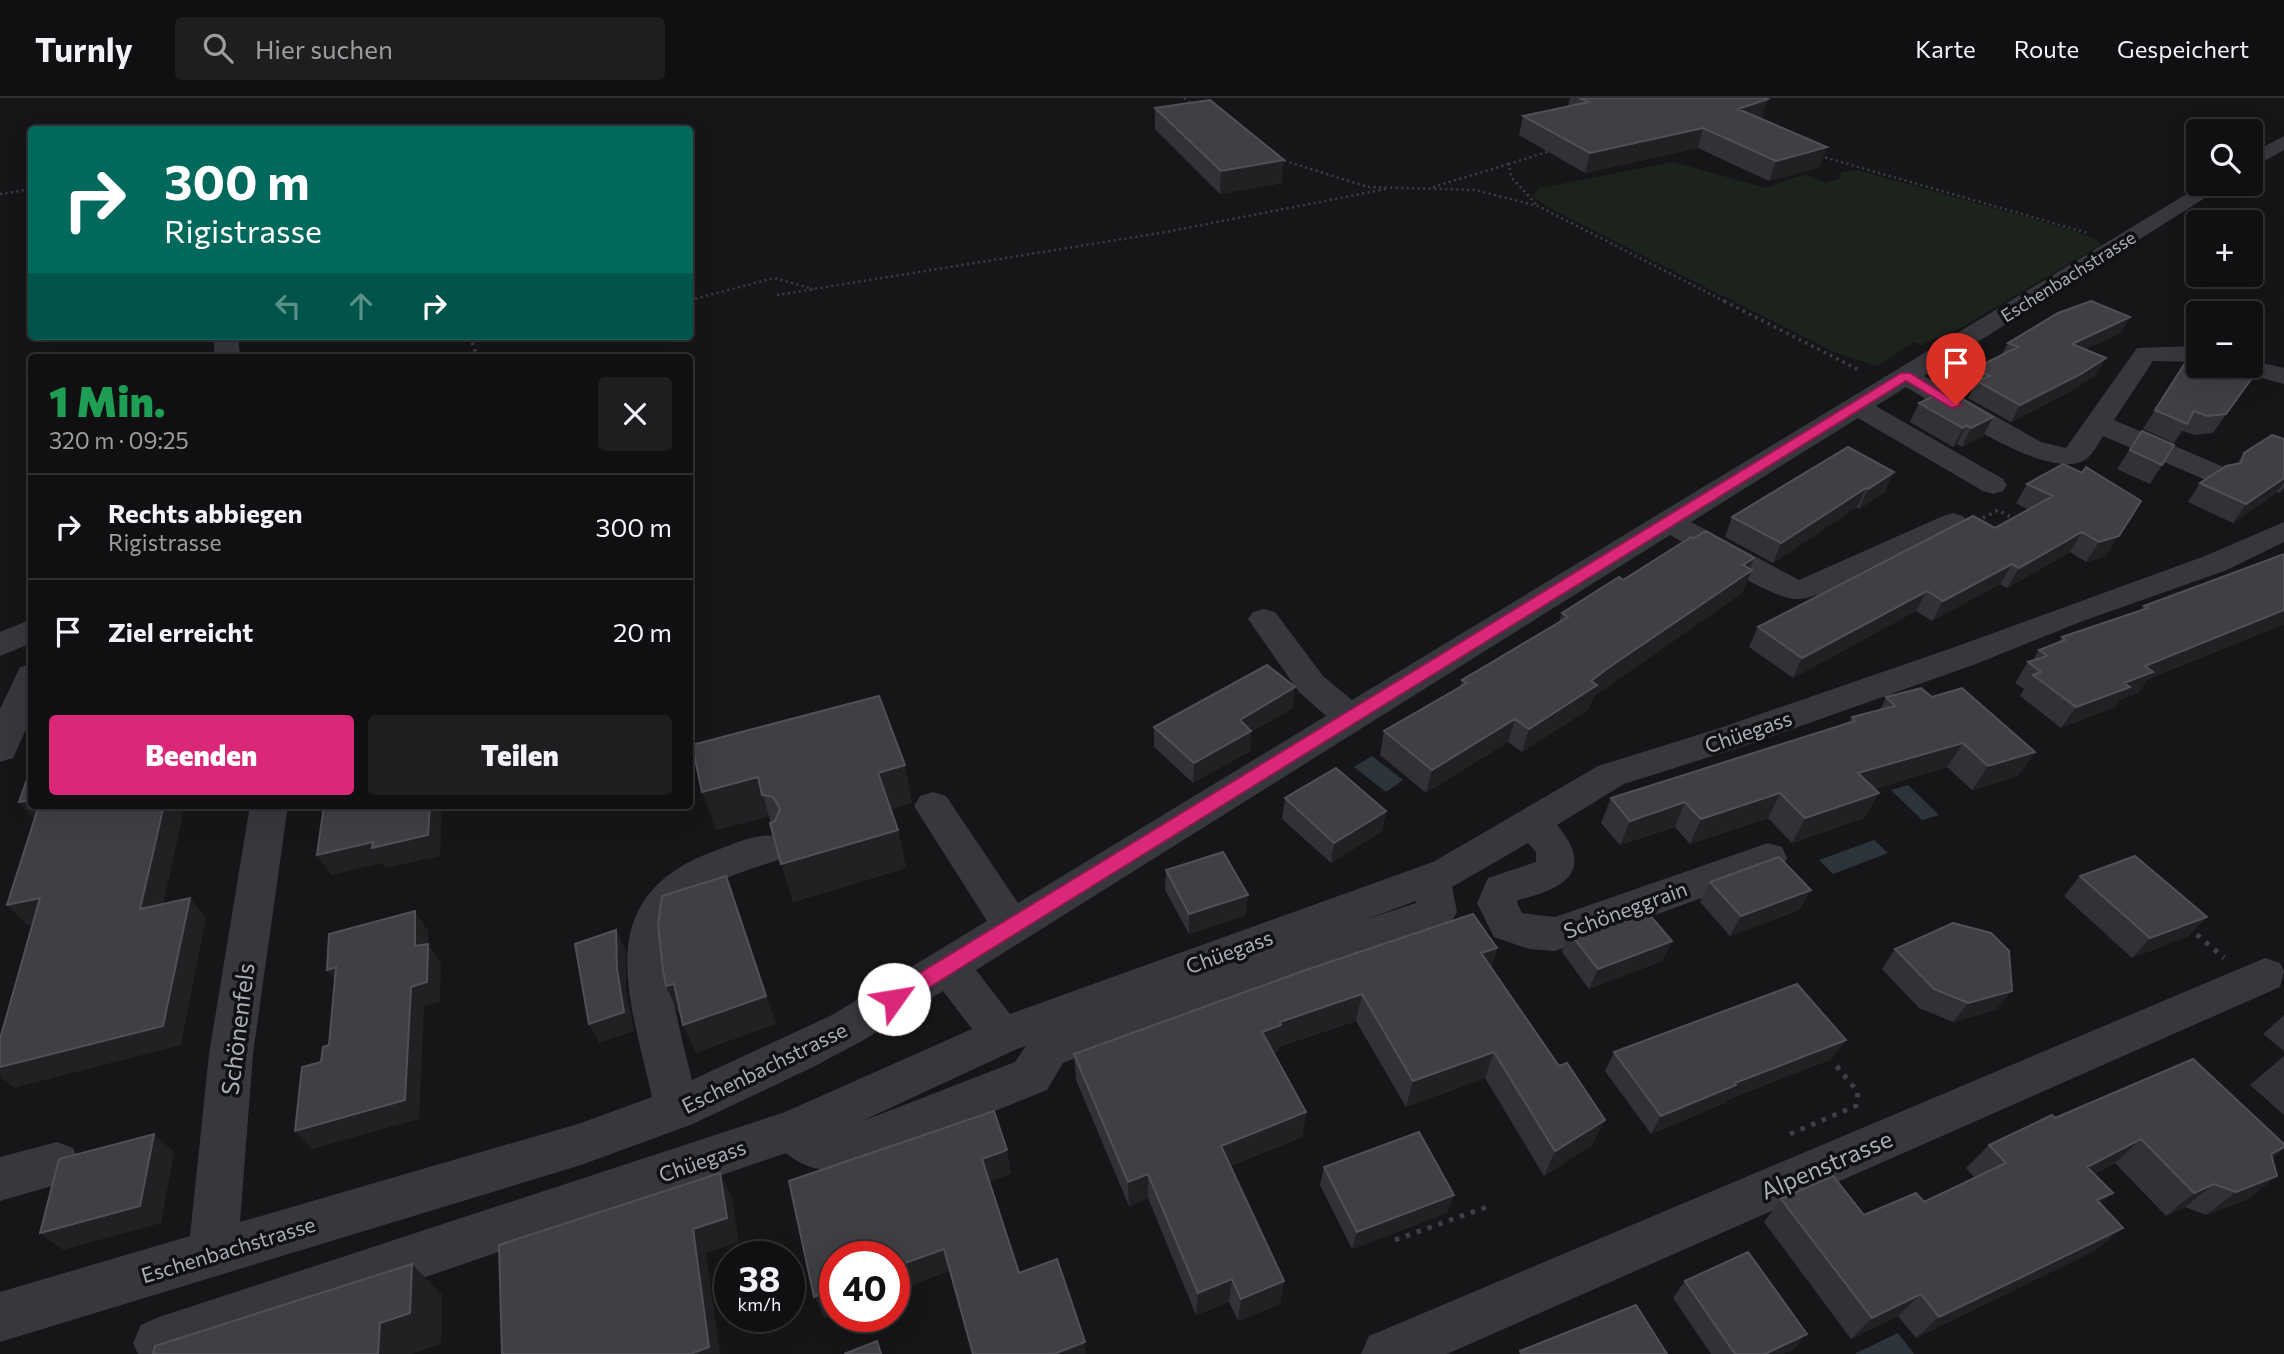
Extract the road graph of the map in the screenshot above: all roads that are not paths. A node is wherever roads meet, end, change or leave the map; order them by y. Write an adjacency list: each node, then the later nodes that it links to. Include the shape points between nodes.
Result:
1 (2284, 142): 2 (street)
2 (2263, 155)
3 (2198, 196): 7 (street, Eschenbachstrasse)
4 (2186, 354): 9 (street, via 2146,353)
5 (2263, 371): 6 (street)
6 (2284, 376)
7 (1898, 381): 8 (street, Eschenbachstrasse); 9 (street, via 2042,453 2074,455)
8 (1856, 406): 11 (street); 12 (street, Eschenbachstrasse)
9 (2097, 423): 10 (street)
10 (2216, 474)
11 (1993, 485)
12 (1669, 522): 13 (street, via 1771,580 1800,590); 19 (street, Eschenbachstrasse)
13 (1953, 522)
14 (2284, 531): 23 (street, Chüegass, via 2216,563 1964,656 1611,775)
15 (1264, 619): 19 (street, via 1311,684)
16 (28, 631): 17 (street)
17 (0, 645)
18 (28, 684): 20 (street)
19 (1351, 718): 27 (street, Eschenbachstrasse)
20 (0, 749)
21 (933, 806): 27 (street)
22 (268, 809): 35 (street, Schönenfels, via 231,1054)
23 (1532, 821): 25 (street, Schöneggrain, via 1555,849 1555,868 1547,877 1502,889 1497,903 1508,925 1529,932 1555,934); 26 (street, Chüegass, via 1470,860)
24 (770, 848): 31 (street, via 719,864 693,878 672,894 650,929 655,1008)
25 (1768, 858)
26 (1426, 880): 30 (street, Chüegass); 32 (street, via 1435,892 1437,912 1176,1000 1048,1049 1031,1076 849,1147 814,1149)
27 (1012, 927): 28 (street, Eschenbachstrasse)
28 (948, 966): 30 (street); 31 (street, Eschenbachstrasse, via 824,1040)
29 (2250, 971): 38 (street, Alpenstrasse)
30 (1002, 1036): 32 (street, Chüegass)
31 (677, 1109): 35 (street, Eschenbachstrasse, via 581,1144)
32 (793, 1130): 37 (street, Chüegass)
33 (57, 1164): 34 (street)
34 (0, 1180)
35 (213, 1254): 36 (street, Eschenbachstrasse)
36 (0, 1317)
37 (159, 1343)
38 (1387, 1354)

